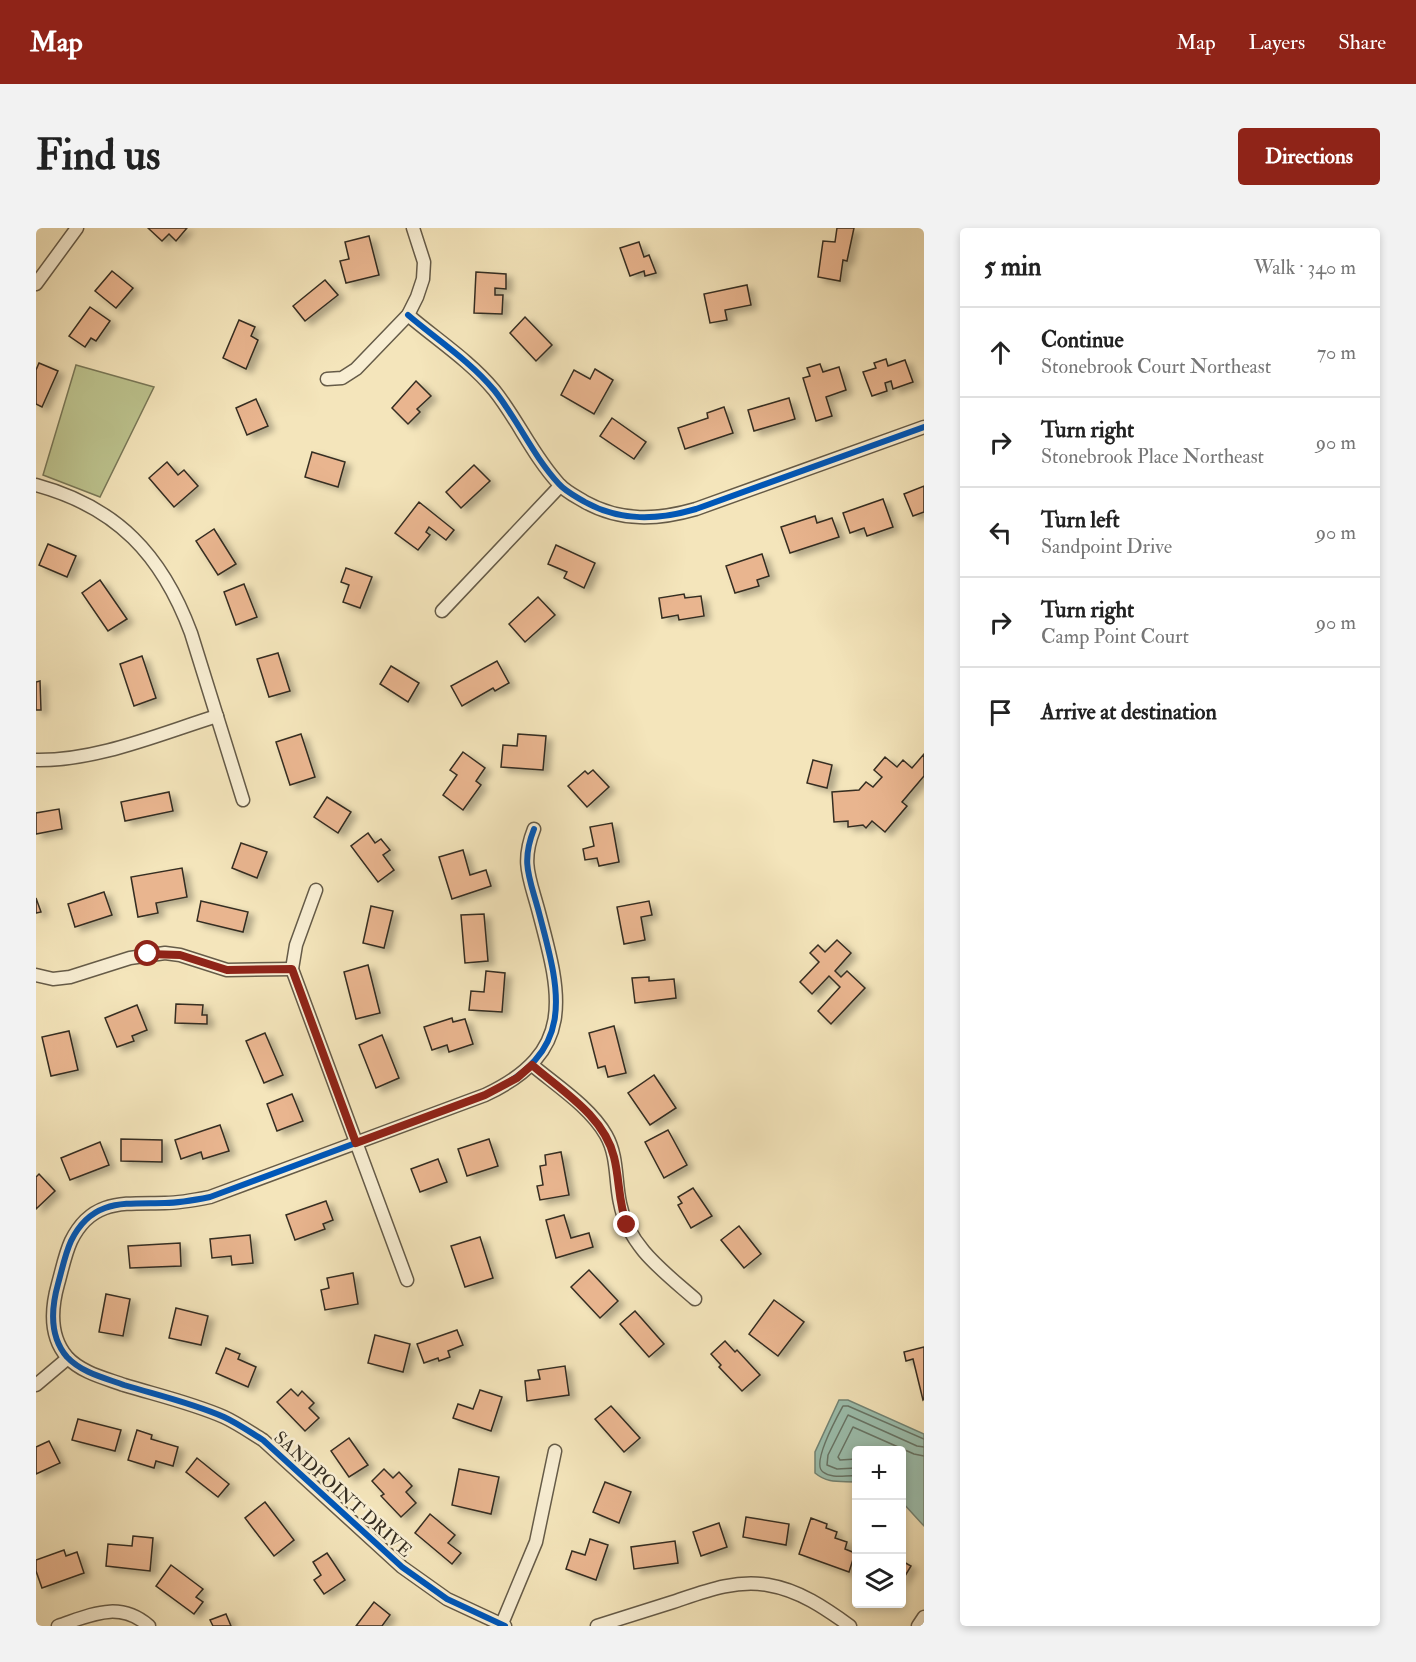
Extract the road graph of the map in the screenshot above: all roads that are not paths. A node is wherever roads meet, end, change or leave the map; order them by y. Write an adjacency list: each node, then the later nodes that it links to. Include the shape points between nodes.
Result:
1 (77, 228): 3 (street)
2 (413, 228): 4 (street, via 424,262 423,279)
3 (36, 284)
4 (408, 315): 5 (street, via 356,369 342,378); 8 (street, via 493,389)
5 (327, 379)
6 (924, 428): 8 (street, via 675,515 630,518 612,514)
7 (36, 485): 10 (street, via 88,504 123,529 154,561 181,606)
8 (560, 486): 9 (street)
9 (442, 611)
10 (217, 716): 11 (street, via 103,752); 12 (street)
11 (36, 760)
12 (243, 800)
13 (534, 829): 17 (street, via 526,848 526,867 553,963 557,1001 550,1034)
14 (316, 890): 15 (street, via 296,945)
15 (292, 969): 16 (street, via 227,970 165,953 130,958 70,977); 18 (street)
16 (36, 975)
17 (532, 1065): 18 (street, via 485,1095); 20 (street, via 585,1110 605,1135 614,1158 622,1213 632,1236 642,1251)
18 (356, 1143): 19 (street); 21 (street, via 210,1197 184,1202 117,1204 84,1221 70,1243 53,1308 55,1335)
19 (407, 1280)
20 (695, 1299)
21 (68, 1358): 22 (street); 27 (street, SANDPOINT DRIVE, via 96,1375 223,1417 242,1427 262,1440 402,1567 447,1599)
22 (36, 1385)
23 (555, 1451): 27 (street, via 536,1542)
24 (924, 1617): 30 (street)
25 (58, 1626): 26 (street, via 111,1611 132,1614)
26 (149, 1626)
27 (502, 1626)
28 (597, 1626): 29 (street, via 743,1583 789,1591 815,1602)
29 (850, 1626)
30 (918, 1626)

